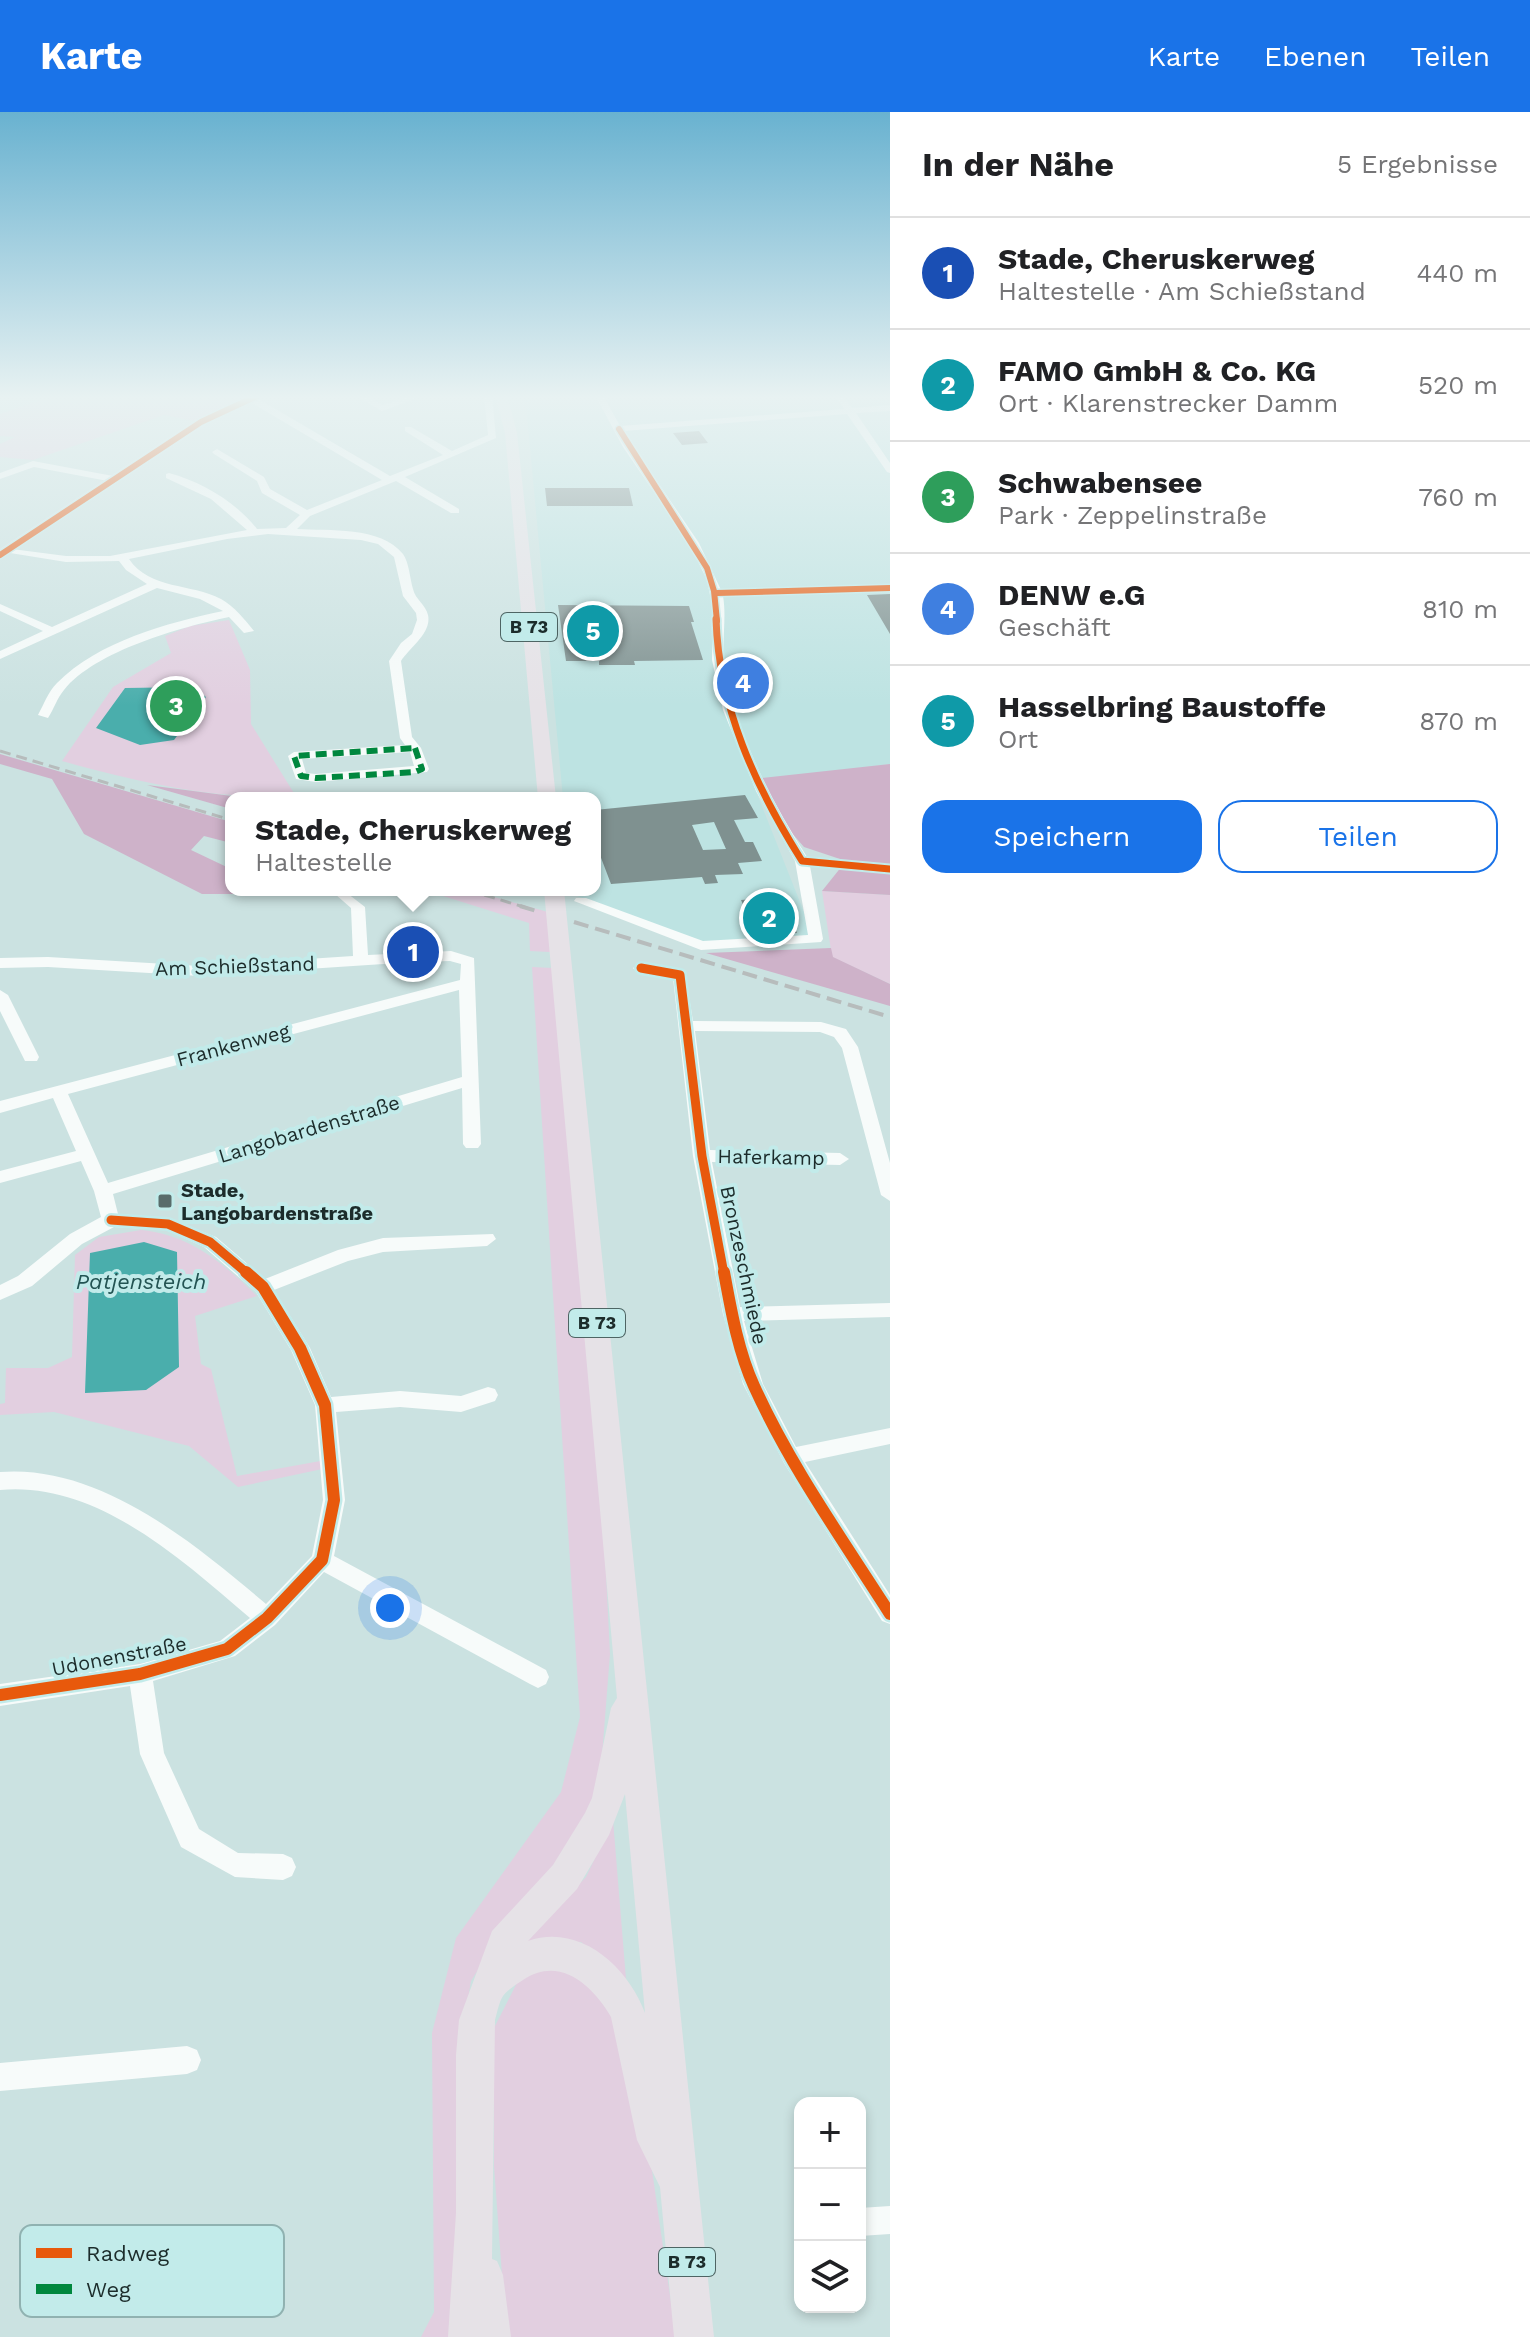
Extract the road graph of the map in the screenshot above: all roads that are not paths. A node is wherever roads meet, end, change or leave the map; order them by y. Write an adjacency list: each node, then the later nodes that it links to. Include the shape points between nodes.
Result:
1 (83, 499): 12 (main road)
2 (215, 499): 10 (street)
3 (280, 499): 9 (street)
4 (344, 499): 9 (street)
5 (431, 499): 8 (street)
6 (517, 499): 24 (main road, B 73)
7 (665, 499): 16 (street, via 694,543)
8 (455, 511)
9 (306, 514): 11 (street)
10 (253, 530): 11 (street); 13 (street)
11 (289, 531): 23 (street, via 361,537 382,542 399,556 409,596 423,620 417,636 395,661 406,738)
12 (4, 552): 13 (street, via 65,560)
13 (122, 557): 14 (street, via 128,570)
14 (158, 583): 18 (street, via 220,603); 19 (street)
15 (890, 588): 16 (street)
16 (717, 593): 25 (street, via 718,658 725,694 757,776)
17 (0, 607): 19 (street)
18 (231, 613): 20 (street); 22 (street, via 176,624 97,660 61,684)
19 (52, 631): 21 (street)
20 (248, 631)
21 (0, 655)
22 (44, 715)
23 (415, 748): 23 (street, via 422,769 401,773 301,776 294,756)
24 (546, 792)
25 (802, 861): 26 (street); 29 (street, via 816,939 701,946)
26 (890, 869)
27 (344, 896): 30 (street, via 358,907)
28 (555, 896): 63 (main road, B 73)
29 (581, 901)
30 (361, 961): 31 (street, Am Schießstand, via 200,971); 33 (street, Am Schießstand, via 451,956 469,961)
31 (0, 963)
32 (641, 968): 35 (street, Bronzeschmiede, via 680,975)
33 (467, 983): 37 (street); 38 (street, Frankenweg)
34 (0, 995): 36 (street)
35 (686, 1026): 42 (street, Bronzeschmiede); 46 (street, via 829,1028 840,1033 850,1047)
36 (31, 1057)
37 (469, 1080): 40 (street); 45 (street, Langobardenstraße)
38 (59, 1093): 39 (street, Frankenweg); 41 (street)
39 (0, 1107)
40 (472, 1144)
41 (86, 1154): 44 (street); 45 (street)
42 (702, 1156): 43 (street, Haferkamp); 52 (street, Bronzeschmiede)
43 (840, 1159)
44 (0, 1177)
45 (103, 1191): 47 (street)
46 (890, 1195)
47 (111, 1220): 49 (street, via 168,1224 210,1242); 50 (street)
48 (487, 1239): 49 (street, via 383,1245)
49 (263, 1287): 54 (street, via 300,1348)
50 (0, 1293)
51 (890, 1310): 52 (street)
52 (732, 1314): 56 (street, Bronzeschmiede, via 753,1384)
53 (488, 1395): 54 (street, via 461,1404 400,1399)
54 (325, 1405): 58 (street, via 334,1500)
55 (890, 1436): 56 (street)
56 (791, 1457): 59 (street, Bronzeschmiede)
57 (0, 1481): 60 (street, via 73,1489 131,1513)
58 (322, 1560): 60 (street, Udonenstraße); 62 (street)
59 (888, 1607)
60 (267, 1618): 61 (street, Udonenstraße, via 227,1649)
61 (140, 1674): 64 (street, Udonenstraße); 65 (street, via 152,1754 190,1838 235,1865)
62 (538, 1677)
63 (632, 1682): 66 (main road, via 608,1800 597,1824 565,1877 504,1943); 69 (main road, B 73)
64 (0, 1695)
65 (283, 1867)
66 (492, 1982): 69 (main road, via 530,1956 559,1953 607,1981 632,2025 655,2139); 70 (main road, via 477,2020 474,2055)
67 (187, 2060): 68 (street)
68 (0, 2077)
69 (679, 2187): 75 (main road, B 73)
70 (475, 2213): 73 (main road); 74 (main road)
71 (890, 2220): 72 (street)
72 (866, 2222)
73 (468, 2337)
74 (491, 2337)
75 (694, 2337)

